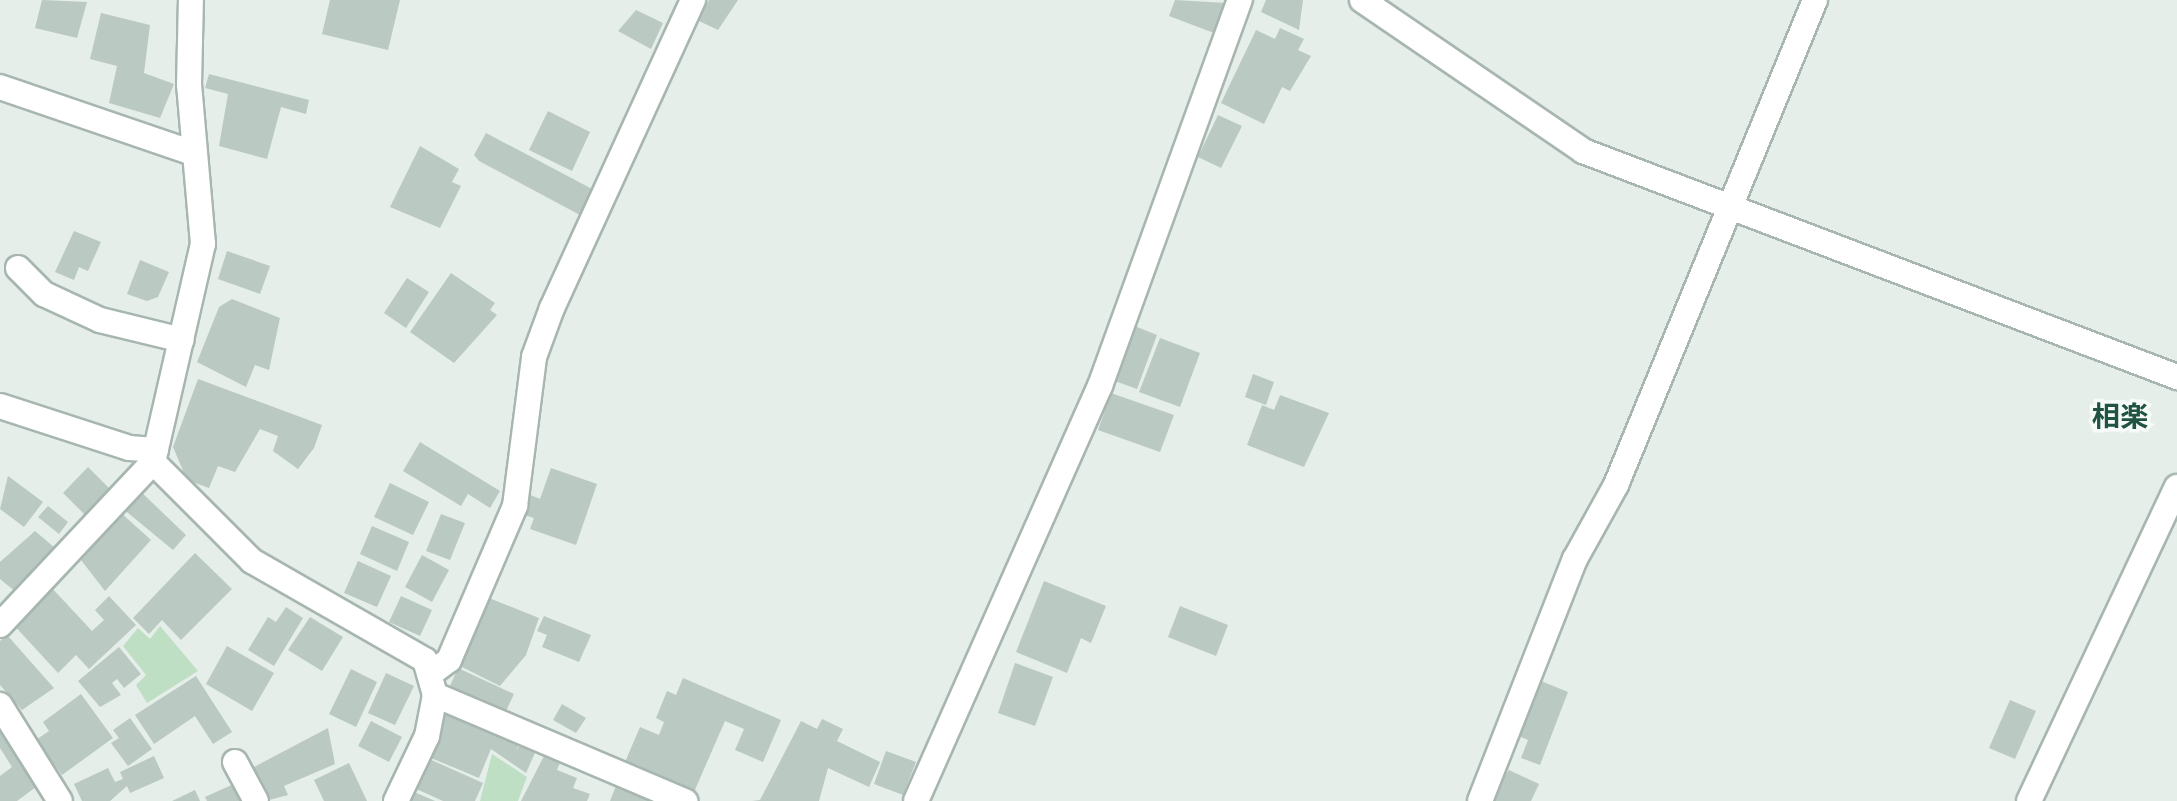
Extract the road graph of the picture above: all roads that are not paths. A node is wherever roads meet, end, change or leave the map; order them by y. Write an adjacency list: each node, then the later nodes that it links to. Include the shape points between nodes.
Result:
1 (191, 0): 7 (street)
2 (693, 0): 16 (street, via 552,308 534,357 515,506 449,660)
3 (1240, 0): 23 (street, via 1100,386)
4 (1362, 0): 8 (street, via 1583,151)
5 (1815, 0): 8 (street)
6 (0, 87): 7 (street)
7 (193, 153): 10 (street, via 203,231)
8 (1729, 202): 11 (street); 24 (street)
9 (18, 268): 10 (street, via 44,294 100,320)
10 (182, 340): 13 (street)
11 (2177, 377)
12 (0, 406): 13 (street)
13 (155, 456): 15 (street); 16 (street, via 213,530 252,561 411,651)
14 (2177, 487): 25 (street)
15 (0, 625)
16 (434, 683): 21 (street, via 427,736); 22 (street)
17 (0, 705): 19 (street)
18 (235, 762): 20 (street)
19 (60, 801)
20 (256, 801)
21 (396, 801)
22 (685, 801)
23 (916, 801)
24 (1480, 801)
25 (2029, 801)

